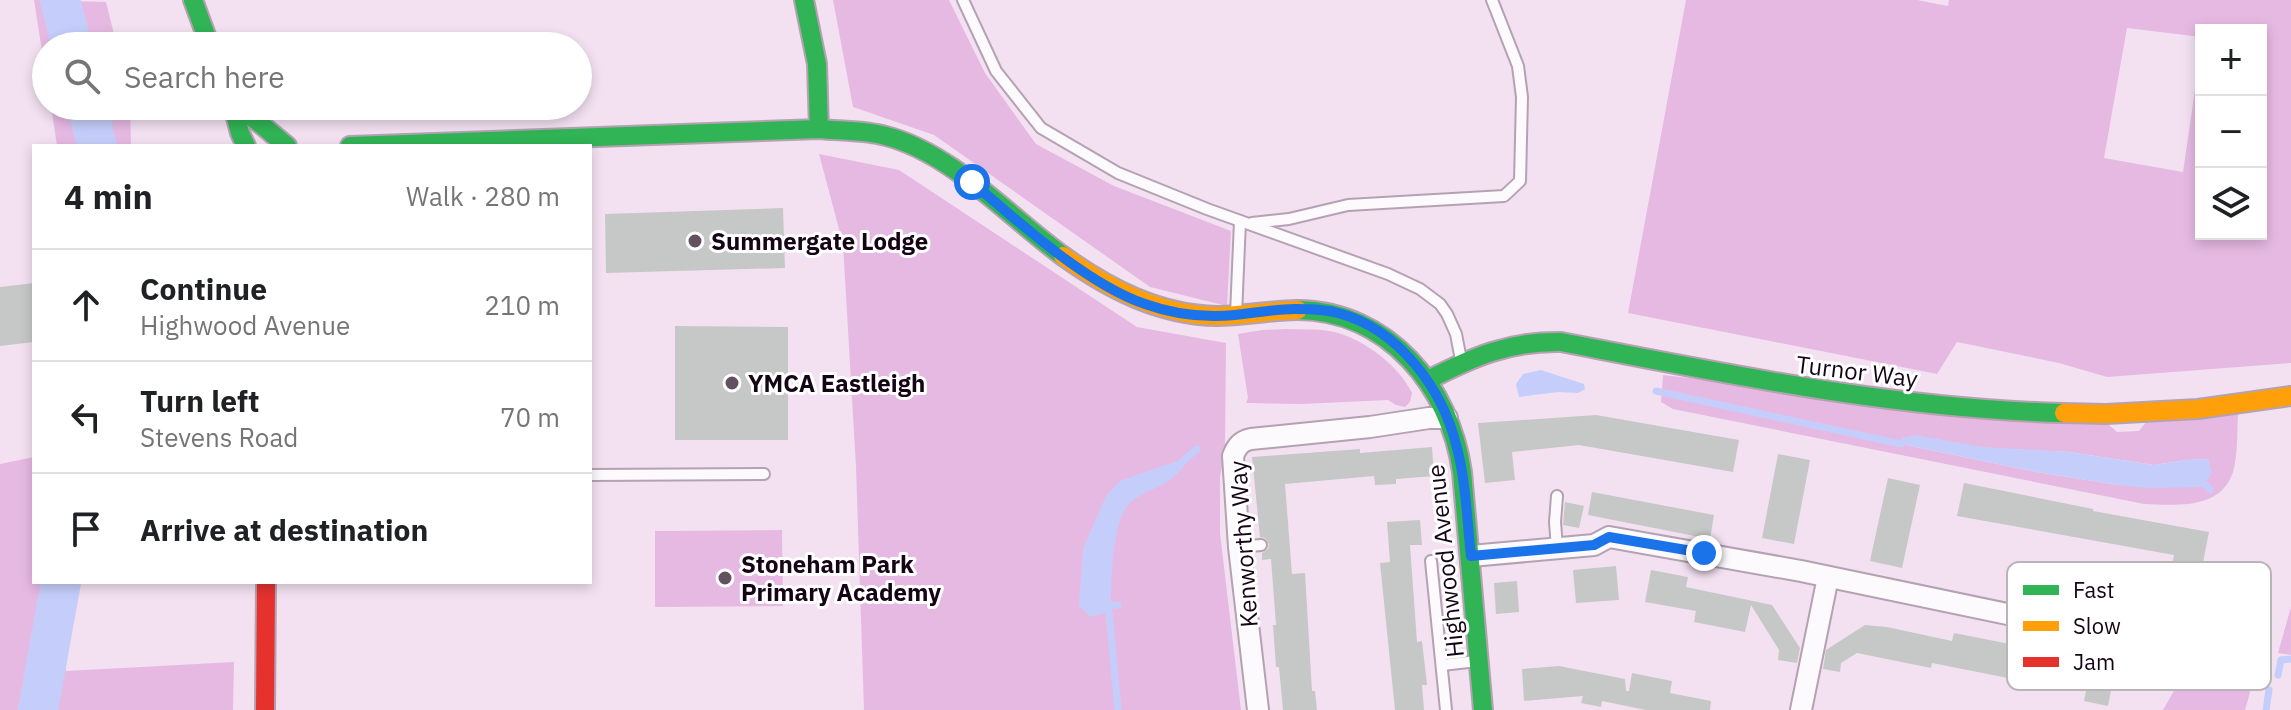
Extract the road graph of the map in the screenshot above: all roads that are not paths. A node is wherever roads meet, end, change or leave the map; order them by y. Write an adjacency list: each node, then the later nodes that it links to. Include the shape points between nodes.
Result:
1 (193, 0): 5 (street)
2 (804, 0): 8 (street, via 814,34)
3 (963, 0): 13 (lane, via 996,71 1041,128 1118,173)
4 (1492, 0): 13 (lane, via 1518,66 1522,97 1520,181 1504,196 1348,205 1289,219)
5 (205, 32)
6 (238, 120): 10 (street)
7 (254, 120): 11 (street)
8 (819, 129): 9 (street, Highwood Avenue); 14 (street, Highwood Avenue, via 890,137 941,161 1062,255 1143,304 1192,314)
9 (580, 142): 12 (street, Highwood Avenue)
10 (245, 144)
11 (284, 144)
12 (417, 144)
13 (1243, 222): 14 (lane); 15 (lane, via 1420,289 1447,314)
14 (1236, 315): 16 (street, Highwood Avenue, via 1292,309 1344,315 1379,333)
15 (1461, 362): 16 (street, Turnor Way); 17 (street, Turnor Way, via 1517,343 1561,342 1803,389 2047,415 2192,410)
16 (1428, 380): 18 (street, Highwood Avenue)
17 (2291, 396)
18 (1447, 418): 23 (street, Kenworthy Way, via 1242,442 1233,456); 25 (street, Highwood Avenue, via 1458,452)
19 (764, 474): 20 (lane)
20 (592, 475)
21 (1557, 496): 24 (lane)
22 (1261, 545): 23 (lane)
23 (1239, 547): 33 (street, Kenworthy Way)
24 (1557, 548): 25 (street); 27 (street, via 1594,545 1609,537)
25 (1471, 556): 30 (street, Highwood Avenue)
26 (1431, 561): 31 (lane)
27 (1828, 577): 29 (street); 36 (street)
28 (266, 584): 32 (street)
29 (2007, 614)
30 (1479, 661): 31 (lane); 35 (street, Highwood Avenue)
31 (1442, 665): 34 (lane)
32 (265, 710)
33 (1258, 710)
34 (1446, 710)
35 (1483, 710)
36 (1801, 710)

